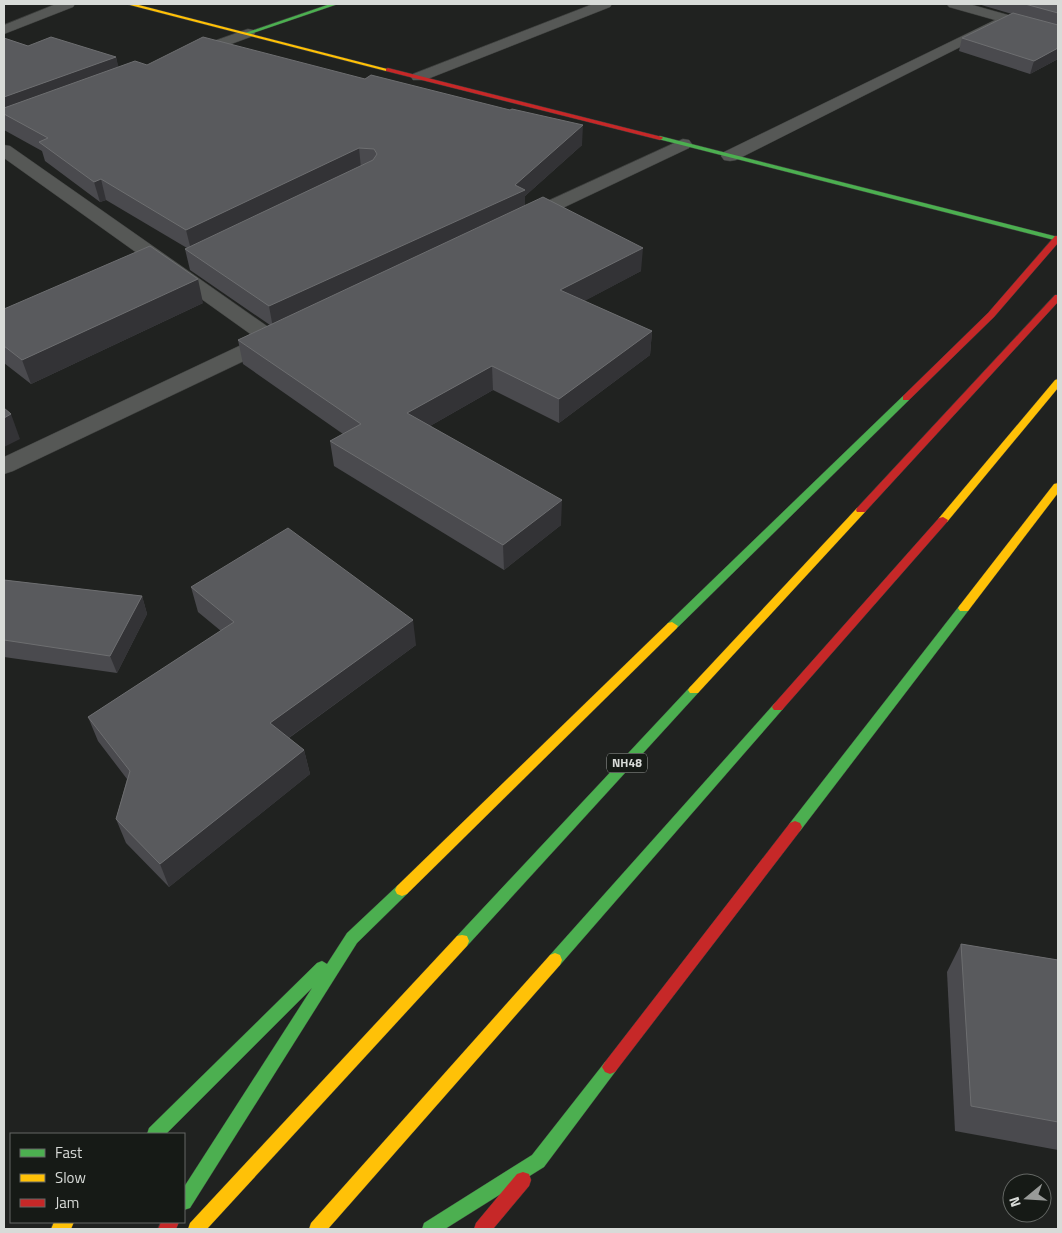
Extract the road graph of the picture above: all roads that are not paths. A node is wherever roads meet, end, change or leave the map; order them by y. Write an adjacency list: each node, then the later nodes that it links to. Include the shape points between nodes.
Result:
1 (68, 4): 7 (street)
2 (129, 4): 9 (main road)
3 (335, 4): 9 (main road)
4 (605, 4): 11 (street)
5 (960, 4): 6 (street)
6 (1006, 18): 8 (street); 14 (street)
7 (4, 30)
8 (1058, 33)
9 (248, 34): 10 (street); 11 (main road)
10 (176, 60)
11 (419, 77): 12 (main road)
12 (683, 144): 14 (main road); 15 (street)
13 (4, 150): 18 (street)
14 (730, 156): 16 (main road)
15 (504, 229)
16 (1058, 238): 25 (main road, via 991,315)
17 (189, 260): 18 (street)
18 (172, 269): 21 (street)
19 (1058, 297): 29 (main road, NH48)
20 (298, 327): 21 (street)
21 (271, 339): 23 (street)
22 (1058, 382): 30 (main road, via 944,518)
23 (4, 466)
24 (1058, 486): 27 (main road)
25 (352, 938): 26 (main road); 28 (main road)
26 (156, 1133)
27 (538, 1161): 31 (main road); 32 (main road)
28 (185, 1200)
29 (196, 1229)
30 (316, 1229)
31 (430, 1229)
32 (482, 1229)

